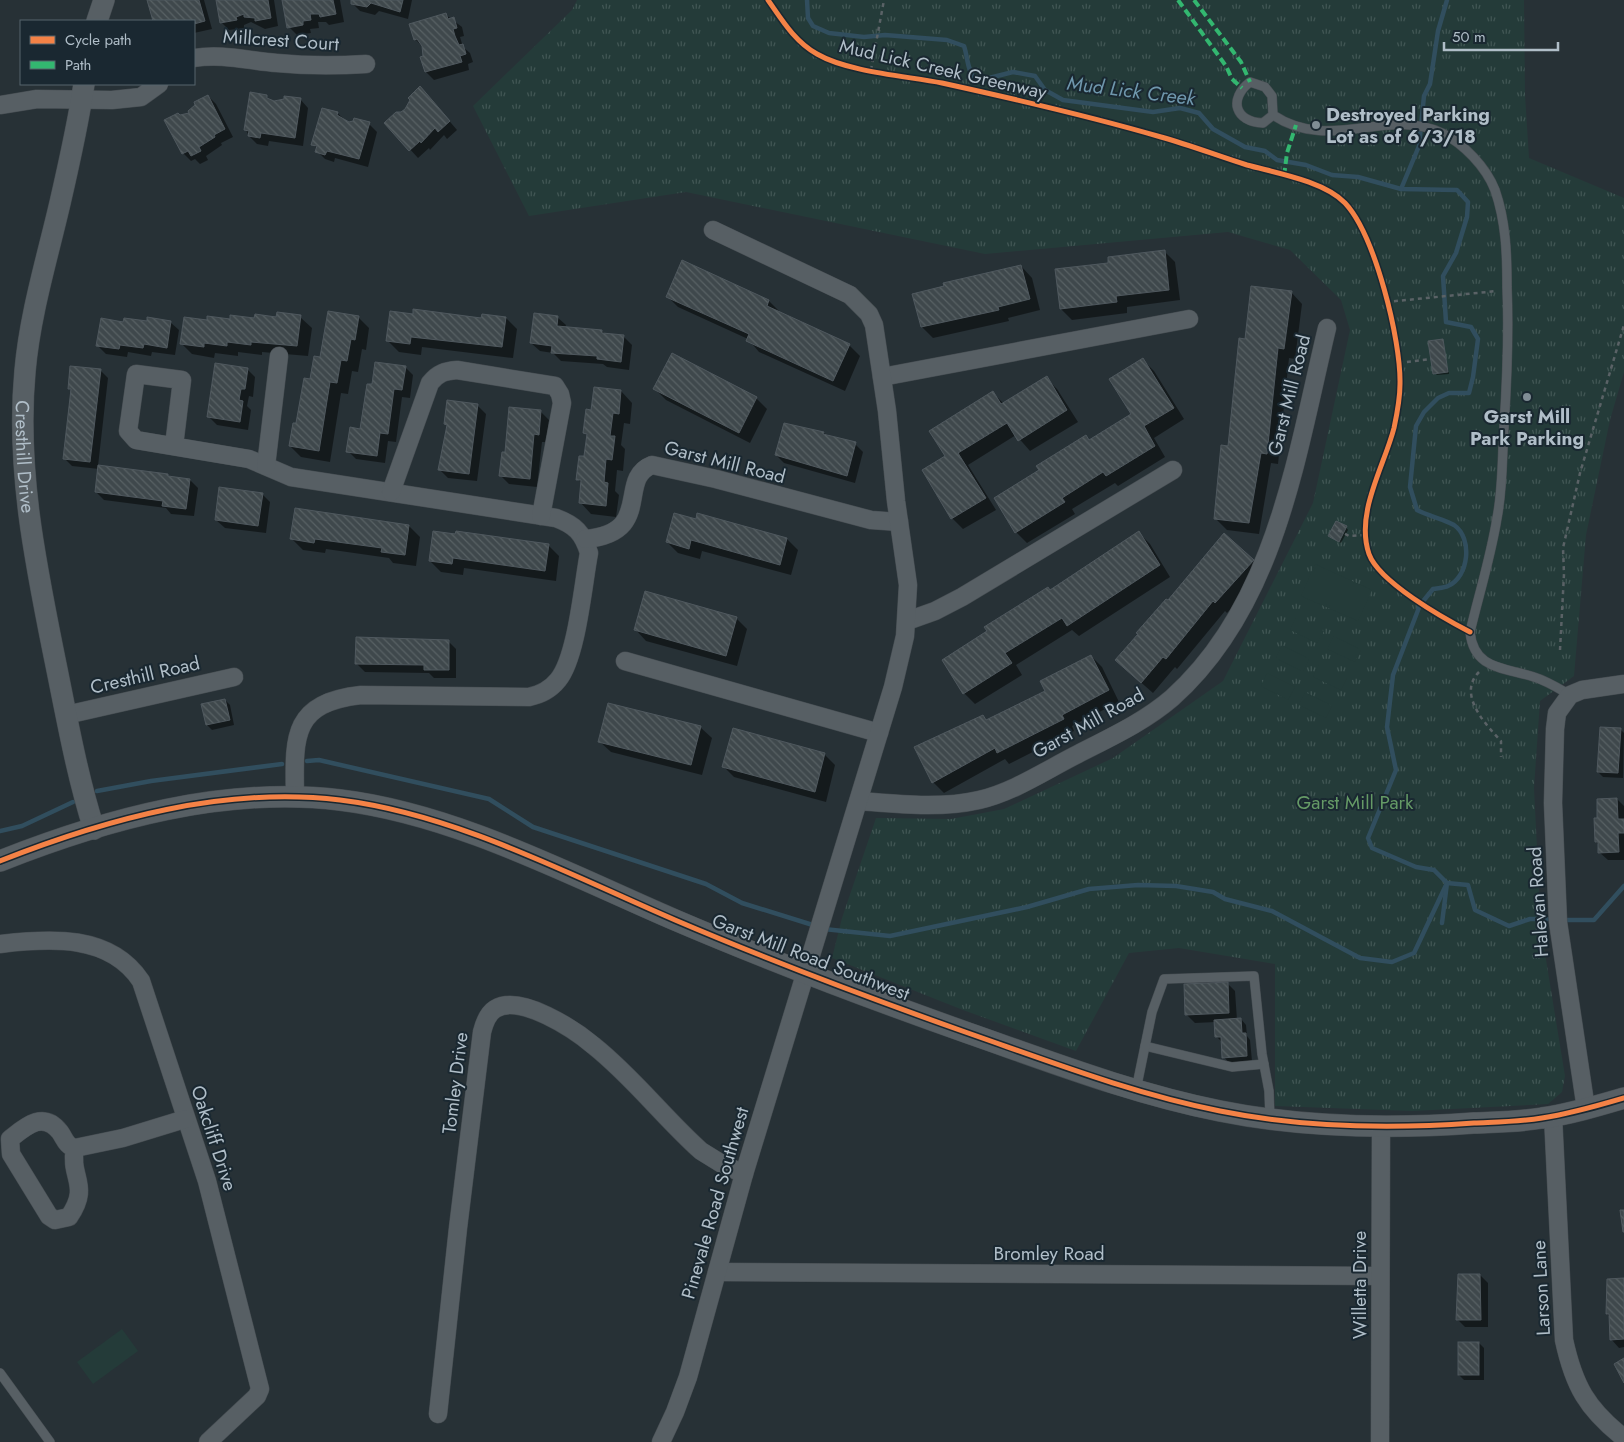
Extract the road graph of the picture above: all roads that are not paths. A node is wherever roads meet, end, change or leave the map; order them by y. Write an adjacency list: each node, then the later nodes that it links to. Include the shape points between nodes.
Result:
1 (104, 0): 2 (street)
2 (97, 20)
3 (195, 58): 4 (street, Millcrest Court, via 246,58 310,66)
4 (366, 64)
5 (158, 85): 6 (street, via 141,97 112,100)
6 (83, 91): 7 (street); 26 (street, Cresthill Drive, via 30,329 23,418 23,458 30,521)
7 (0, 105)
8 (1273, 115): 8 (lane, via 1272,96 1265,87 1250,82 1242,88 1238,96 1242,118 1251,123 1263,123); 25 (lane, via 1290,124 1322,131 1409,124 1440,132 1474,158 1486,172 1494,189 1506,240 1509,348 1501,492 1470,632 1471,644 1487,663 1549,682)
9 (712, 230): 13 (street, via 859,302 874,325)
10 (1190, 319): 13 (street)
11 (1327, 328): 29 (street, Garst Mill Road, via 1283,509 1265,558 1224,636 1172,698 1134,726 1004,792 980,800 946,804)
12 (280, 356): 15 (street)
13 (882, 377): 19 (street)
14 (174, 446): 14 (street, via 136,440 130,436 136,374 182,380); 15 (street, via 237,456)
15 (266, 466): 17 (street, via 291,477)
16 (1173, 470): 21 (street, via 962,598)
17 (391, 492): 18 (street); 18 (street, via 430,383 436,375 457,370 555,386 560,394 562,403)
18 (542, 516): 20 (street, via 570,523)
19 (899, 522): 20 (street, Garst Mill Road, via 863,518 652,465 638,475 633,507 624,523 611,533); 21 (street, via 908,585)
20 (585, 539): 28 (street, via 589,553 572,650 560,678 552,687 541,694 529,696 362,695 325,703 304,721 298,734 294,748)
21 (907, 621): 27 (street)
22 (625, 661): 27 (street)
23 (234, 677): 26 (street, Cresthill Road)
24 (1624, 684): 25 (street)
25 (1570, 694): 38 (street, Halevan Road, via 1557,713 1555,729 1556,890 1564,971)
26 (66, 715): 30 (street, Cresthill Drive)
27 (879, 733): 29 (street)
28 (296, 797): 30 (street, Garst Mill Road Southwest, via 212,802 156,812); 33 (street, Garst Mill Road Southwest, via 380,806 439,823 496,843)
29 (859, 801): 33 (street)
30 (94, 829): 31 (street, Garst Mill Road Southwest)
31 (0, 862)
32 (0, 944): 40 (street, Oakcliff Drive, via 80,942 100,946 133,968 141,981)
33 (805, 973): 36 (street, Garst Mill Road Southwest); 44 (street, Pinevale Road Southwest)
34 (1145, 1046): 35 (lane, via 1232,1067); 35 (lane, via 1152,1012 1164,979 1254,976); 36 (lane)
35 (1264, 1064): 41 (lane, via 1270,1091)
36 (1136, 1090): 41 (street, Garst Mill Road Southwest)
37 (1624, 1098): 38 (street, Garst Mill Road Southwest)
38 (1586, 1109): 39 (street, Garst Mill Road Southwest)
39 (1553, 1116): 42 (street, Garst Mill Road Southwest); 50 (street, Larson Lane, via 1564,1340 1570,1369 1579,1391 1590,1406)
40 (185, 1119): 43 (street); 52 (street, Oakcliff Drive, via 207,1181 260,1389 257,1396)
41 (1270, 1120): 42 (street, Garst Mill Road Southwest)
42 (1381, 1127): 46 (street, Willetta Drive)
43 (75, 1148): 43 (street, via 74,1164 80,1195 69,1217 55,1220 49,1216 11,1154 10,1138 31,1122 41,1121 55,1128 66,1143)
44 (744, 1174): 45 (street, Pinevale Road Southwest); 49 (street, Tomley Drive, via 701,1151 594,1046 569,1028 519,1005 495,1009 482,1032)
45 (717, 1272): 46 (street, Bromley Road); 53 (street, Pinevale Road Southwest, via 688,1377)
46 (1380, 1276): 54 (street, Willetta Drive)
47 (0, 1373): 48 (lane)
48 (4, 1387): 51 (lane)
49 (438, 1414)
50 (1624, 1438)
51 (50, 1442)
52 (208, 1442)
53 (661, 1442)
54 (1380, 1442)

